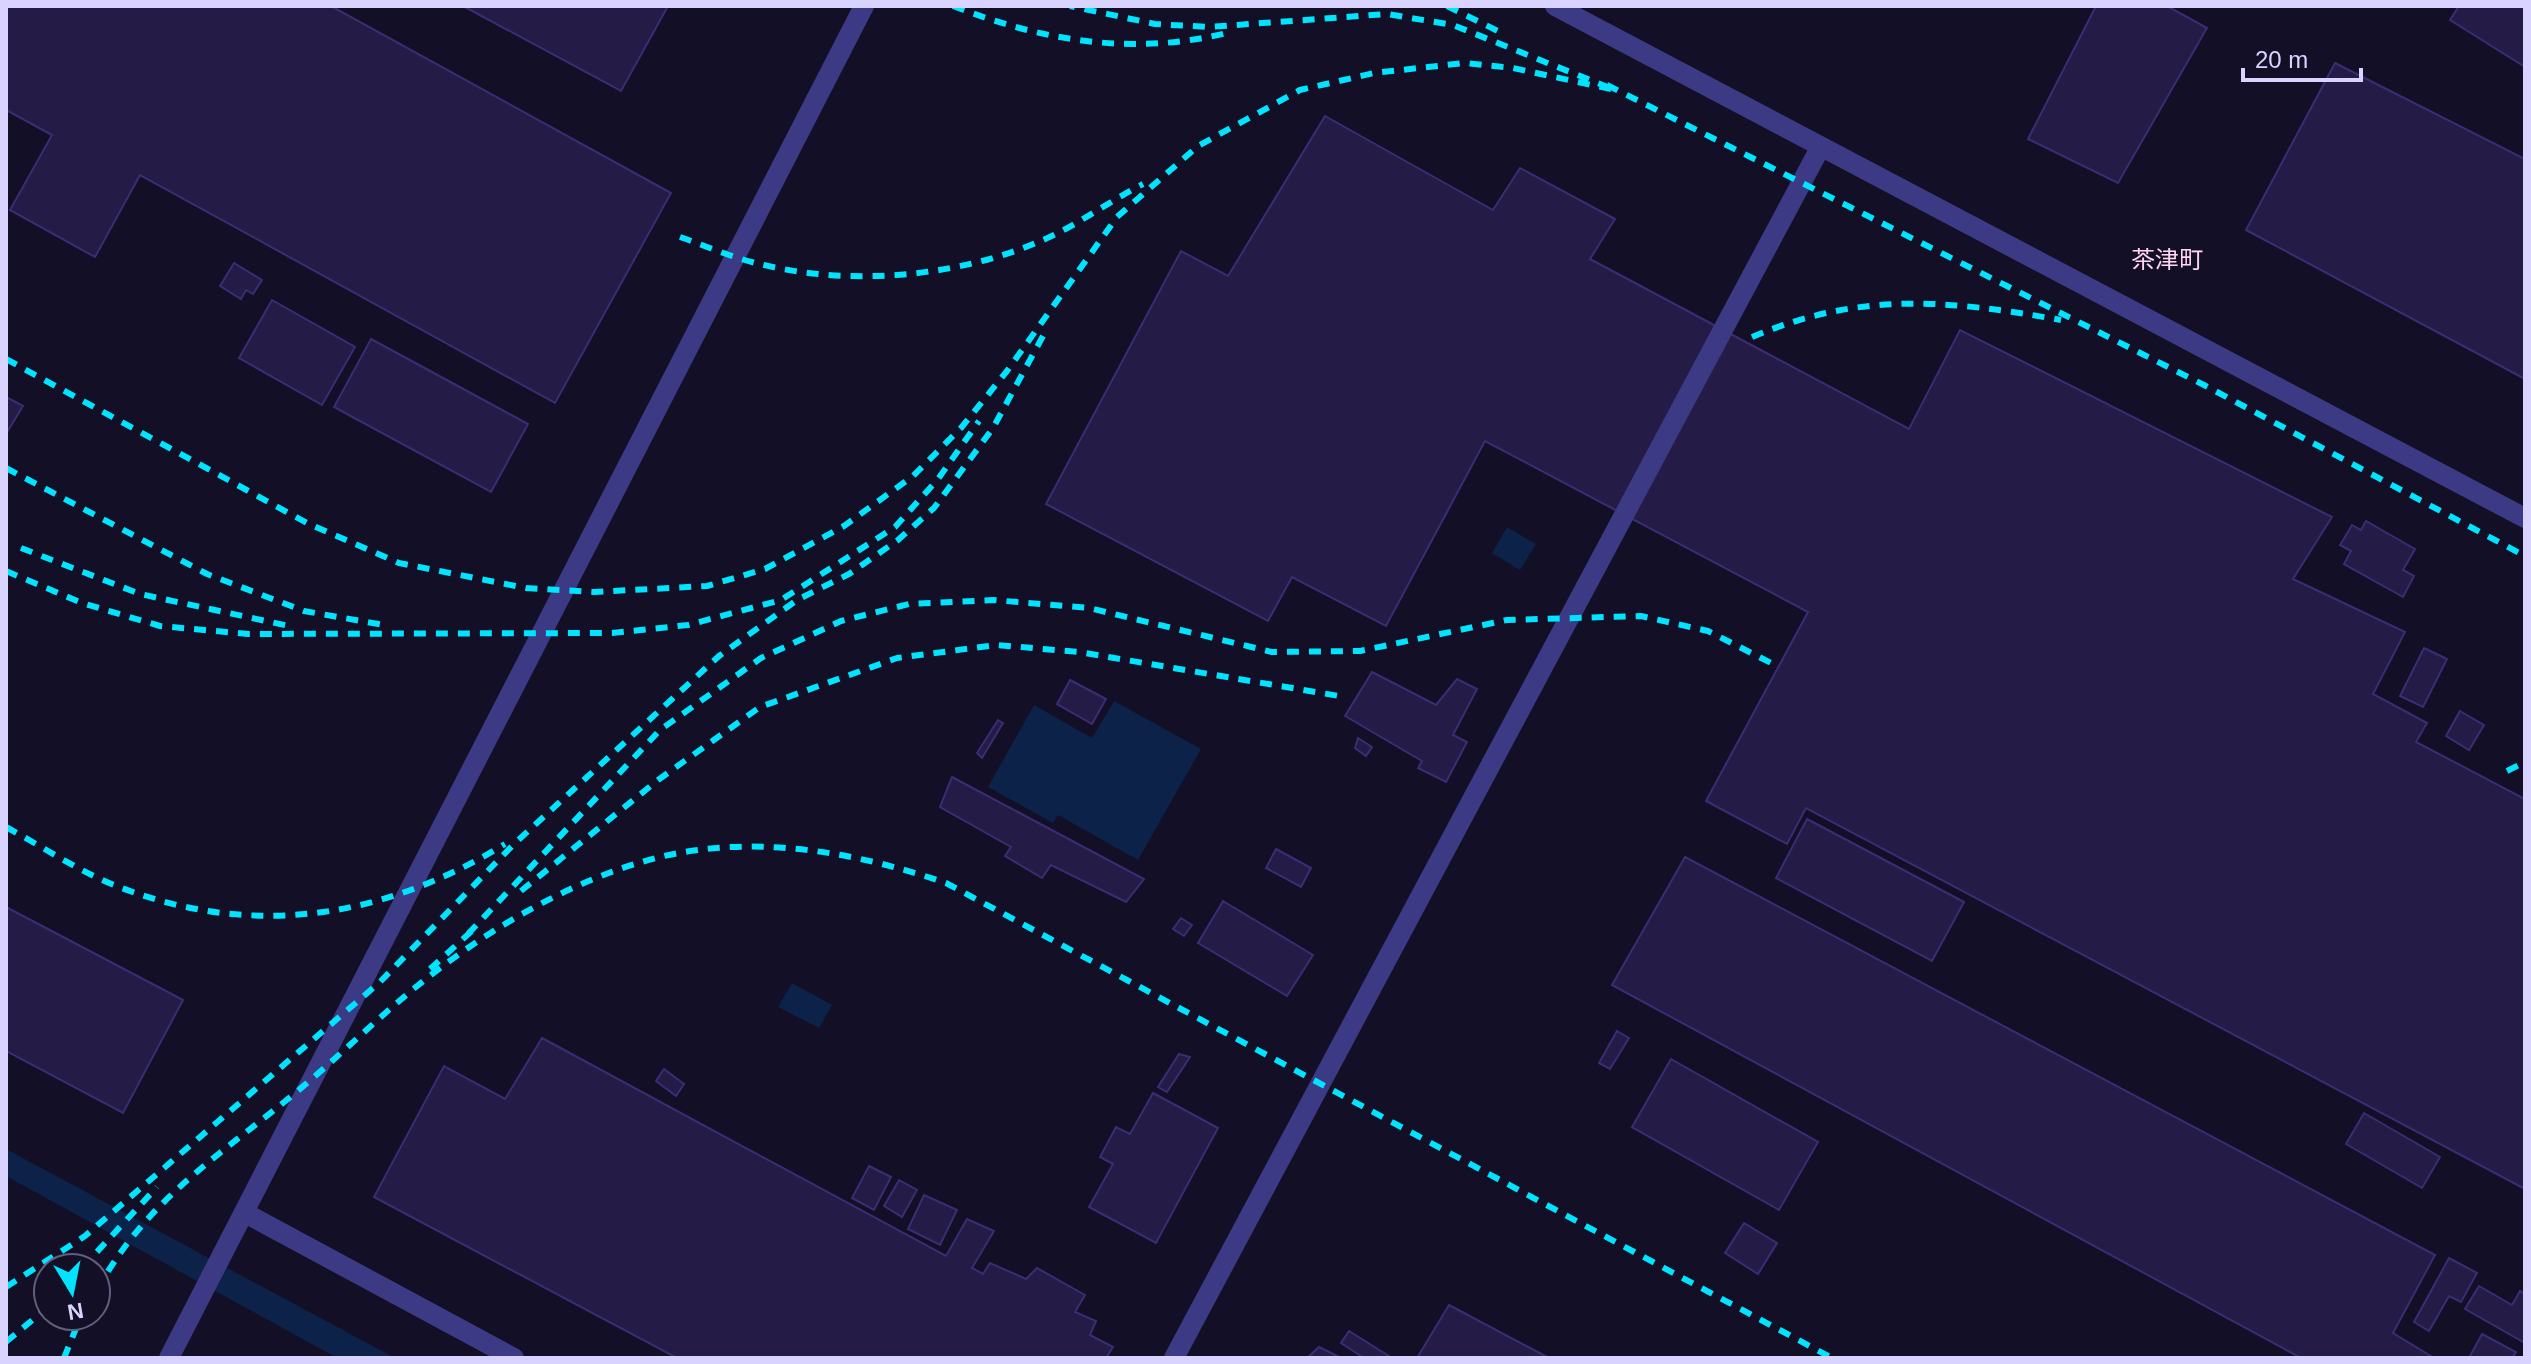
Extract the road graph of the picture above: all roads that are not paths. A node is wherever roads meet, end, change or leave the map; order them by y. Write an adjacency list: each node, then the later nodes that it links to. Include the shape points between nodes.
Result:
1 (864, 6): 5 (lane)
2 (1555, 6): 3 (lane)
3 (1820, 148): 4 (lane); 8 (lane)
4 (2525, 518)
5 (245, 1213): 6 (lane); 7 (lane)
6 (169, 1358)
7 (514, 1358)
8 (1174, 1358)

